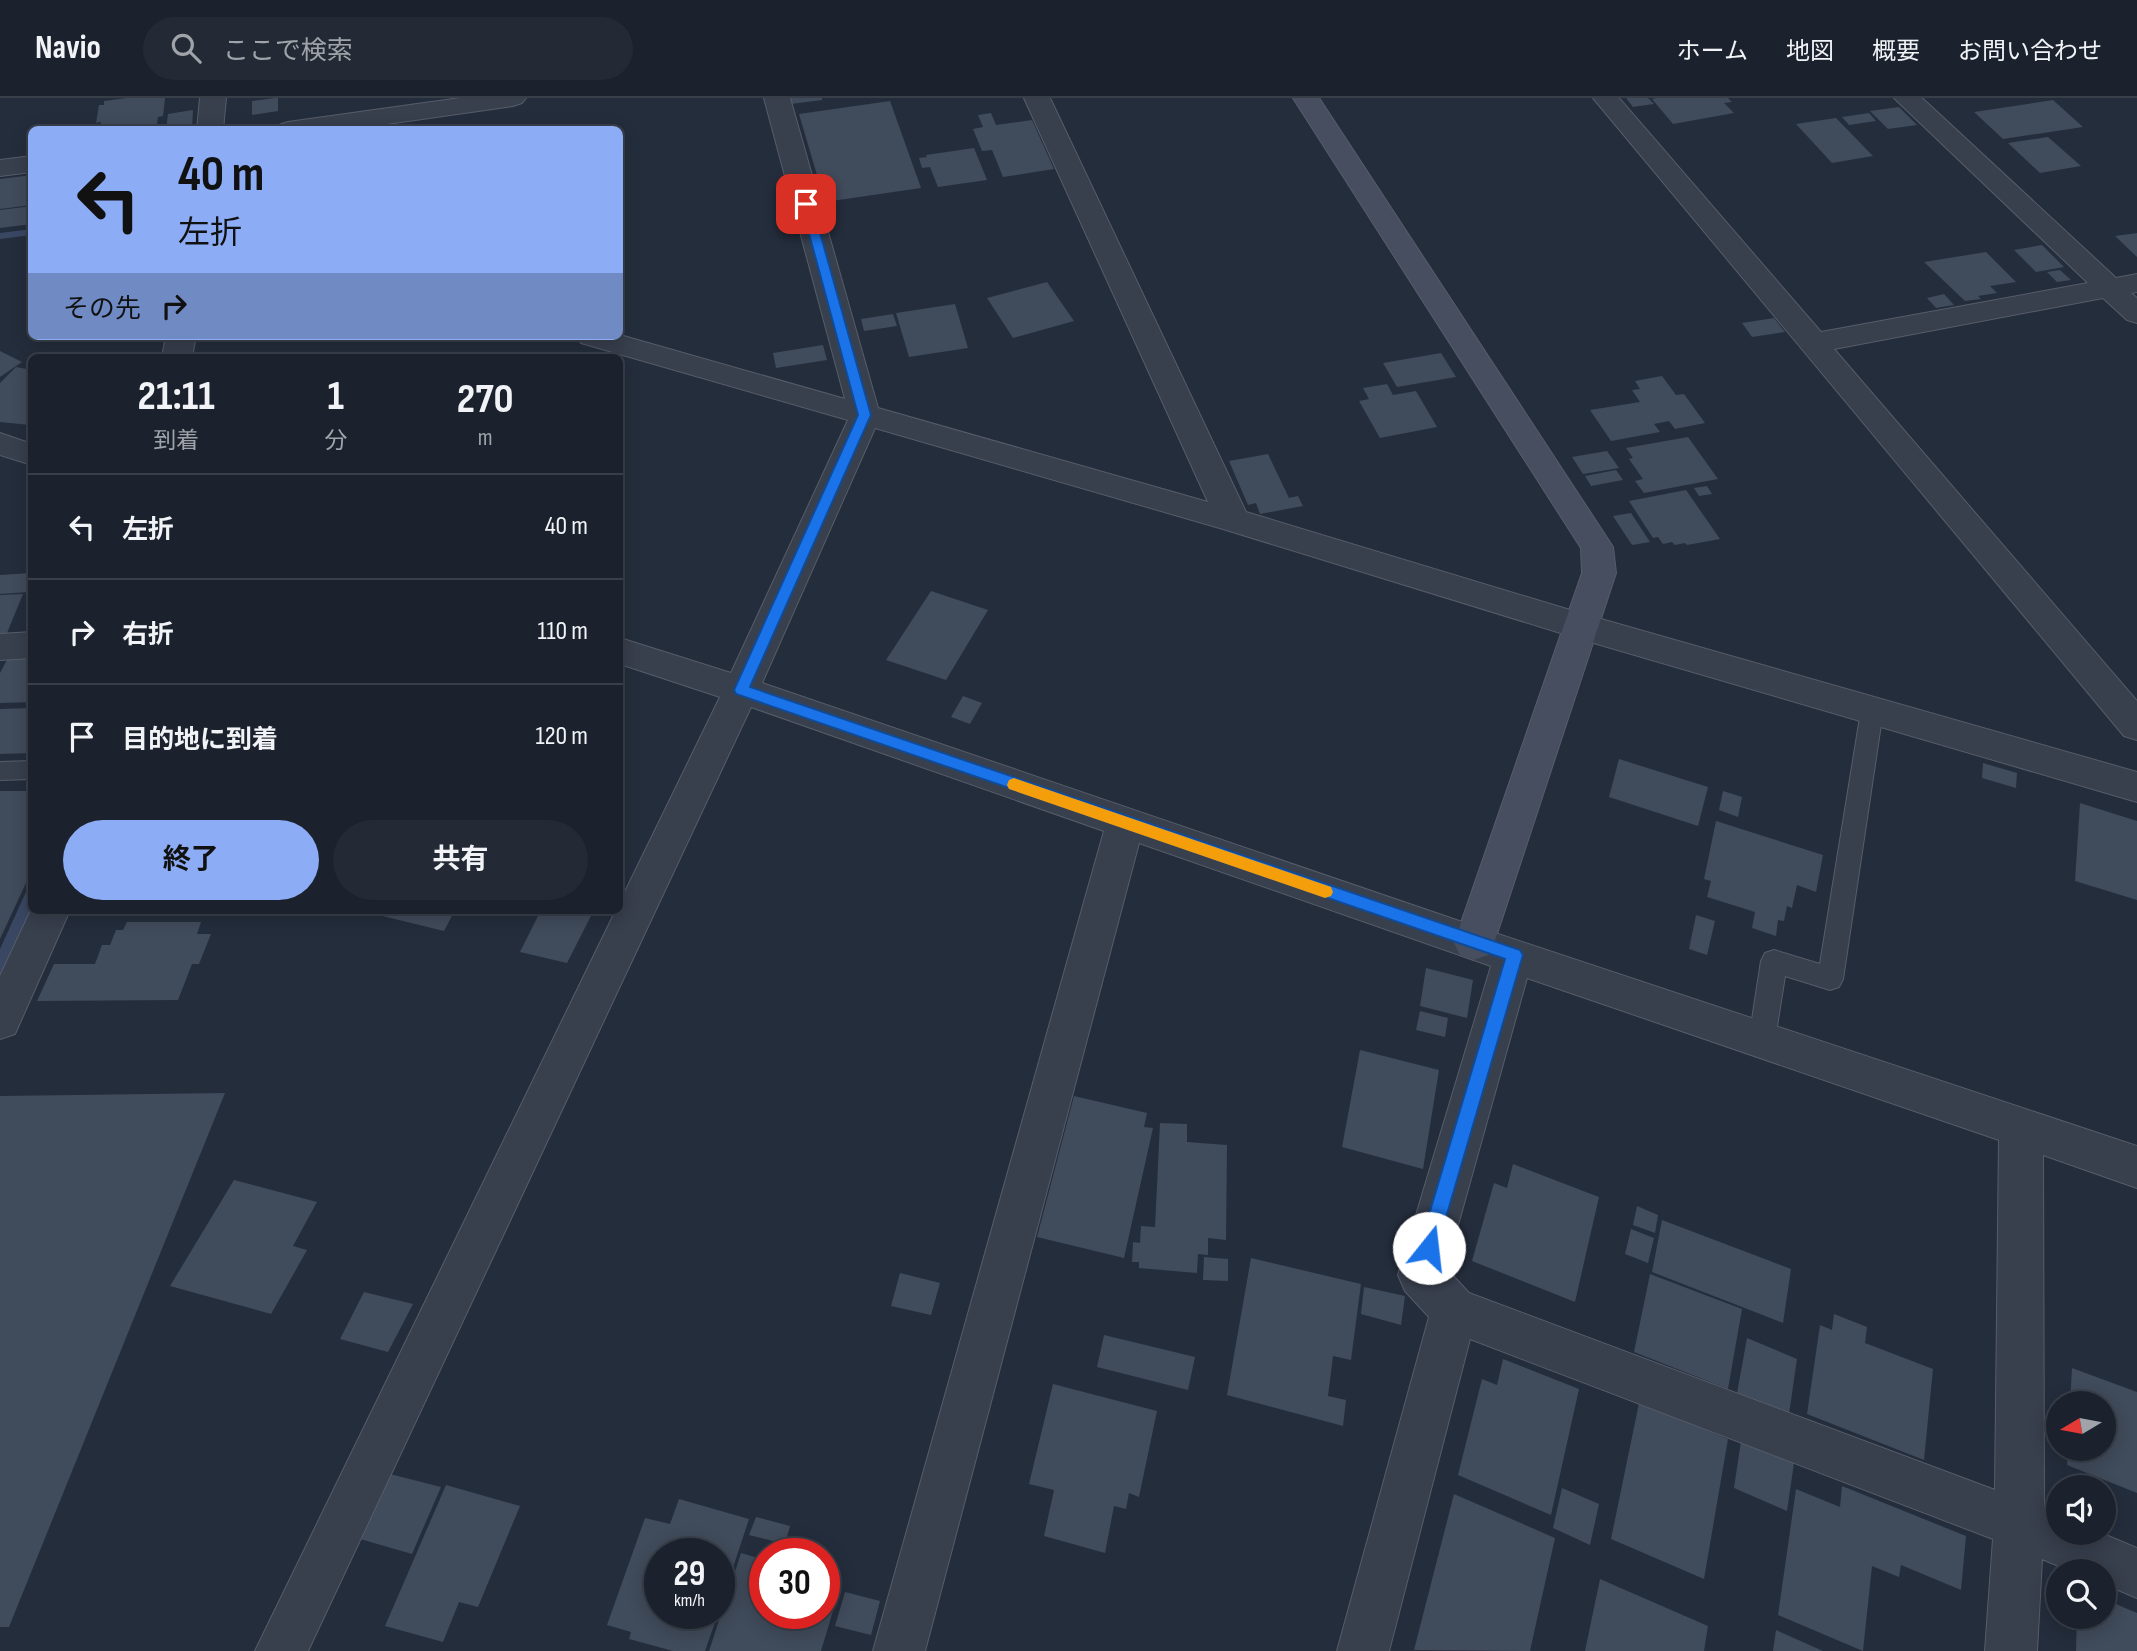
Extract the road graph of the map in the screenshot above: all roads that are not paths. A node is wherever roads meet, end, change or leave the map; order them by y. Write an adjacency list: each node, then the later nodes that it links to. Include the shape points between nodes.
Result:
1 (213, 98): 8 (street)
2 (777, 98): 17 (street)
3 (1037, 98): 20 (street)
4 (1306, 98): 21 (street, via 1597,547 1599,573)
5 (1606, 98): 16 (street)
6 (1907, 98): 13 (street)
7 (497, 99): 9 (street); 10 (street)
8 (210, 126)
9 (315, 126)
10 (491, 126)
11 (28, 164): 12 (street)
12 (0, 168)
13 (2123, 285): 14 (street); 16 (street)
14 (2137, 314)
15 (605, 340): 17 (street)
16 (1814, 343): 27 (street)
17 (864, 415): 20 (street); 25 (street)
18 (0, 444): 19 (street)
19 (28, 454)
20 (1233, 520): 21 (street)
21 (1580, 626): 26 (street); 33 (street)
22 (28, 645): 23 (street)
23 (0, 647)
24 (623, 652): 25 (street)
25 (741, 690): 31 (street); 41 (street)
26 (1872, 710): 30 (street); 35 (lane, via 1830,979 1774,961)
27 (2137, 726)
28 (28, 770): 29 (lane)
29 (0, 771)
30 (2137, 787)
31 (1125, 823): 33 (street); 42 (street)
32 (48, 914): 34 (street)
33 (1494, 949): 35 (street); 38 (street, via 1421,1275)
34 (0, 1021)
35 (1762, 1039): 36 (street)
36 (2021, 1128): 37 (street); 39 (street)
37 (2137, 1167)
38 (1454, 1310): 39 (street); 43 (street)
39 (2019, 1524): 40 (street); 44 (street)
40 (2137, 1573)
41 (281, 1651)
42 (899, 1651)
43 (1363, 1651)
44 (2011, 1651)

